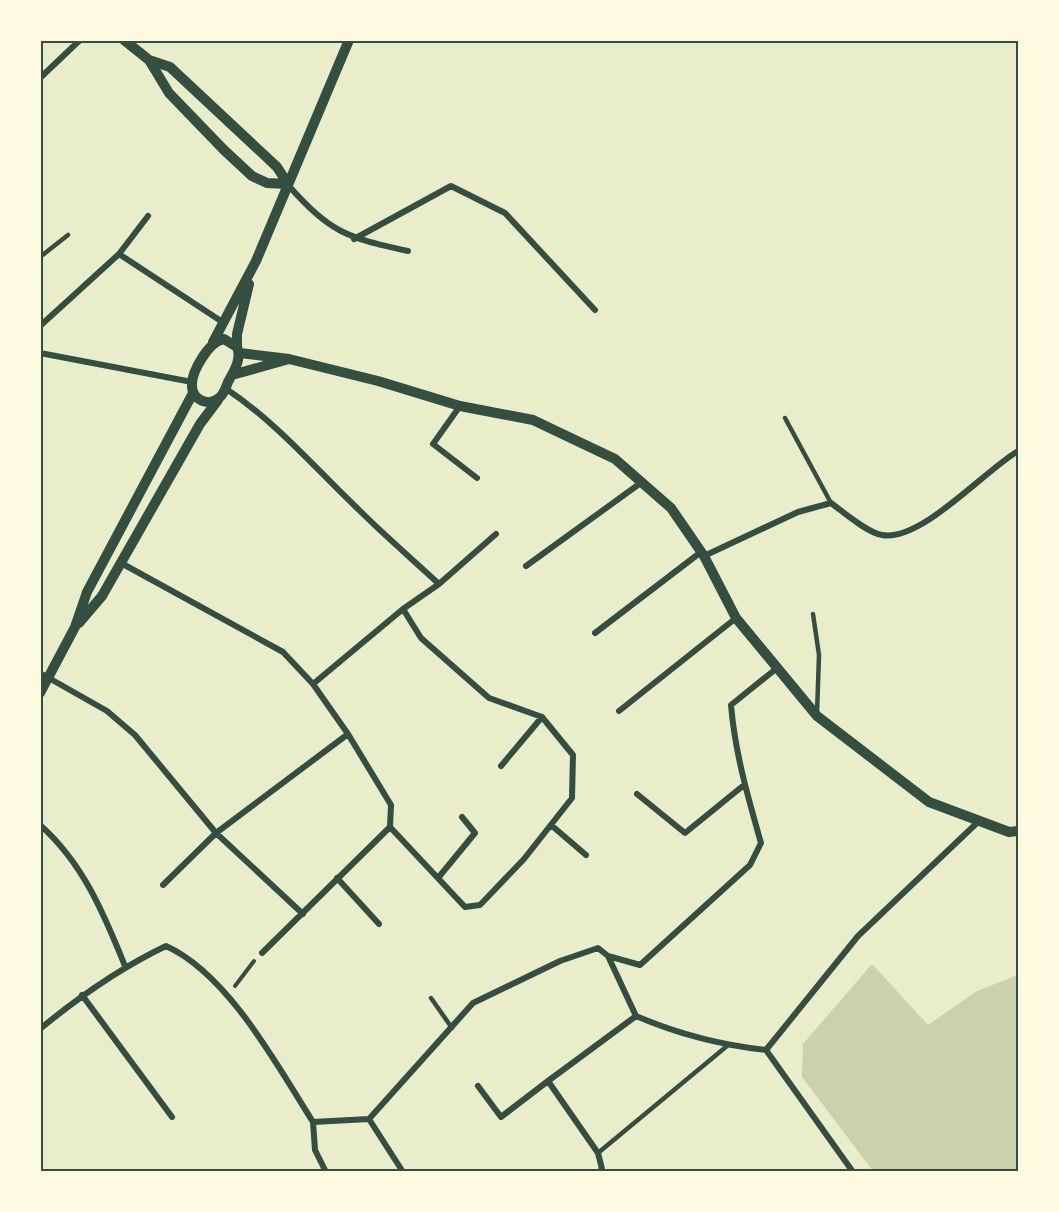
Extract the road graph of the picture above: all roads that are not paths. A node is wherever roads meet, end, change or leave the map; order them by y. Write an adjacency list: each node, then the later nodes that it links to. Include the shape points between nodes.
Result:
1 (80, 40): 5 (street)
2 (124, 40): 4 (street)
3 (349, 40): 6 (street)
4 (149, 60): 6 (street, via 170,67 277,167); 6 (street, via 169,93 252,176 267,183)
5 (40, 78)
6 (288, 184): 9 (street, via 318,218); 13 (street)
7 (148, 216): 11 (street)
8 (68, 235): 12 (lane)
9 (354, 239): 10 (street); 14 (street, via 451,186 506,213)
10 (408, 251)
11 (119, 254): 15 (street); 16 (street)
12 (40, 257)
13 (255, 261): 15 (street); 18 (street, via 237,334)
14 (595, 310)
15 (224, 324): 17 (street)
16 (41, 325)
17 (213, 342): 18 (street, via 229,340); 22 (street)
18 (238, 350): 20 (street); 21 (street)
19 (40, 353): 22 (street)
20 (289, 359): 21 (street); 25 (street)
21 (232, 375): 23 (street)
22 (193, 388): 24 (street, via 202,401); 39 (street, via 87,591)
23 (225, 388): 24 (street); 35 (street, via 259,411)
24 (218, 400): 33 (street, via 200,423)
25 (460, 406): 28 (street, via 433,444); 29 (street, via 532,420 615,459)
26 (785, 418): 30 (lane)
27 (1018, 451): 30 (street, via 932,518 903,533 881,536)
28 (477, 478)
29 (642, 482): 32 (street, via 671,508); 34 (street)
30 (831, 503): 32 (street, via 798,512)
31 (496, 534): 35 (street)
32 (703, 554): 38 (street); 40 (street)
33 (121, 563): 39 (street, via 102,596); 43 (street, via 283,652)
34 (526, 566)
35 (439, 584): 36 (street)
36 (403, 609): 43 (street); 47 (street, via 421,638 489,698)
37 (813, 614): 46 (lane, via 819,655)
38 (736, 618): 41 (street); 45 (street)
39 (75, 627): 42 (street)
40 (595, 633)
41 (777, 668): 46 (street); 50 (street, via 731,705)
42 (44, 676): 44 (street); 58 (street, via 107,711 135,735)
43 (313, 684): 48 (street)
44 (40, 693)
45 (619, 711)
46 (817, 716): 53 (street, via 929,802)
47 (542, 717): 49 (street); 55 (street, via 573,755 572,798)
48 (348, 734): 56 (street, via 392,806); 58 (street)
49 (501, 766)
50 (744, 785): 51 (street, via 685,832); 66 (street, via 762,843 750,865 640,965)
51 (637, 794)
52 (462, 817): 61 (street, via 475,833)
53 (980, 821): 57 (street, via 1009,832); 74 (street, via 858,936)
54 (40, 825): 67 (street, via 55,838 94,892)
55 (551, 825): 59 (street); 61 (street, via 524,860 480,904 465,907)
56 (390, 827): 60 (street); 61 (street)
57 (1018, 831)
58 (216, 833): 62 (street); 63 (street)
59 (586, 855)
60 (337, 878): 63 (street); 64 (street)
61 (438, 878)
62 (163, 885)
63 (303, 914): 65 (street)
64 (379, 924)
65 (262, 953)
66 (608, 956): 70 (street); 71 (street, via 598,948 501,988 473,1003)
67 (125, 966): 68 (street); 79 (street, via 166,945 186,955 218,984)
68 (82, 995): 72 (street); 77 (street)
69 (431, 998): 71 (lane)
70 (636, 1017): 73 (street, via 670,1031); 75 (street)
71 (452, 1028): 78 (street)
72 (40, 1029)
73 (727, 1046): 74 (street); 80 (lane)
74 (766, 1050): 84 (street)
75 (548, 1081): 76 (street, via 501,1117); 80 (street)
76 (478, 1086)
77 (172, 1116)
78 (369, 1119): 79 (street); 82 (street)
79 (313, 1122): 81 (street, via 315,1150)
80 (598, 1153): 83 (street, via 602,1169)
81 (326, 1172)
82 (403, 1172)
83 (599, 1172)
84 (853, 1172)

